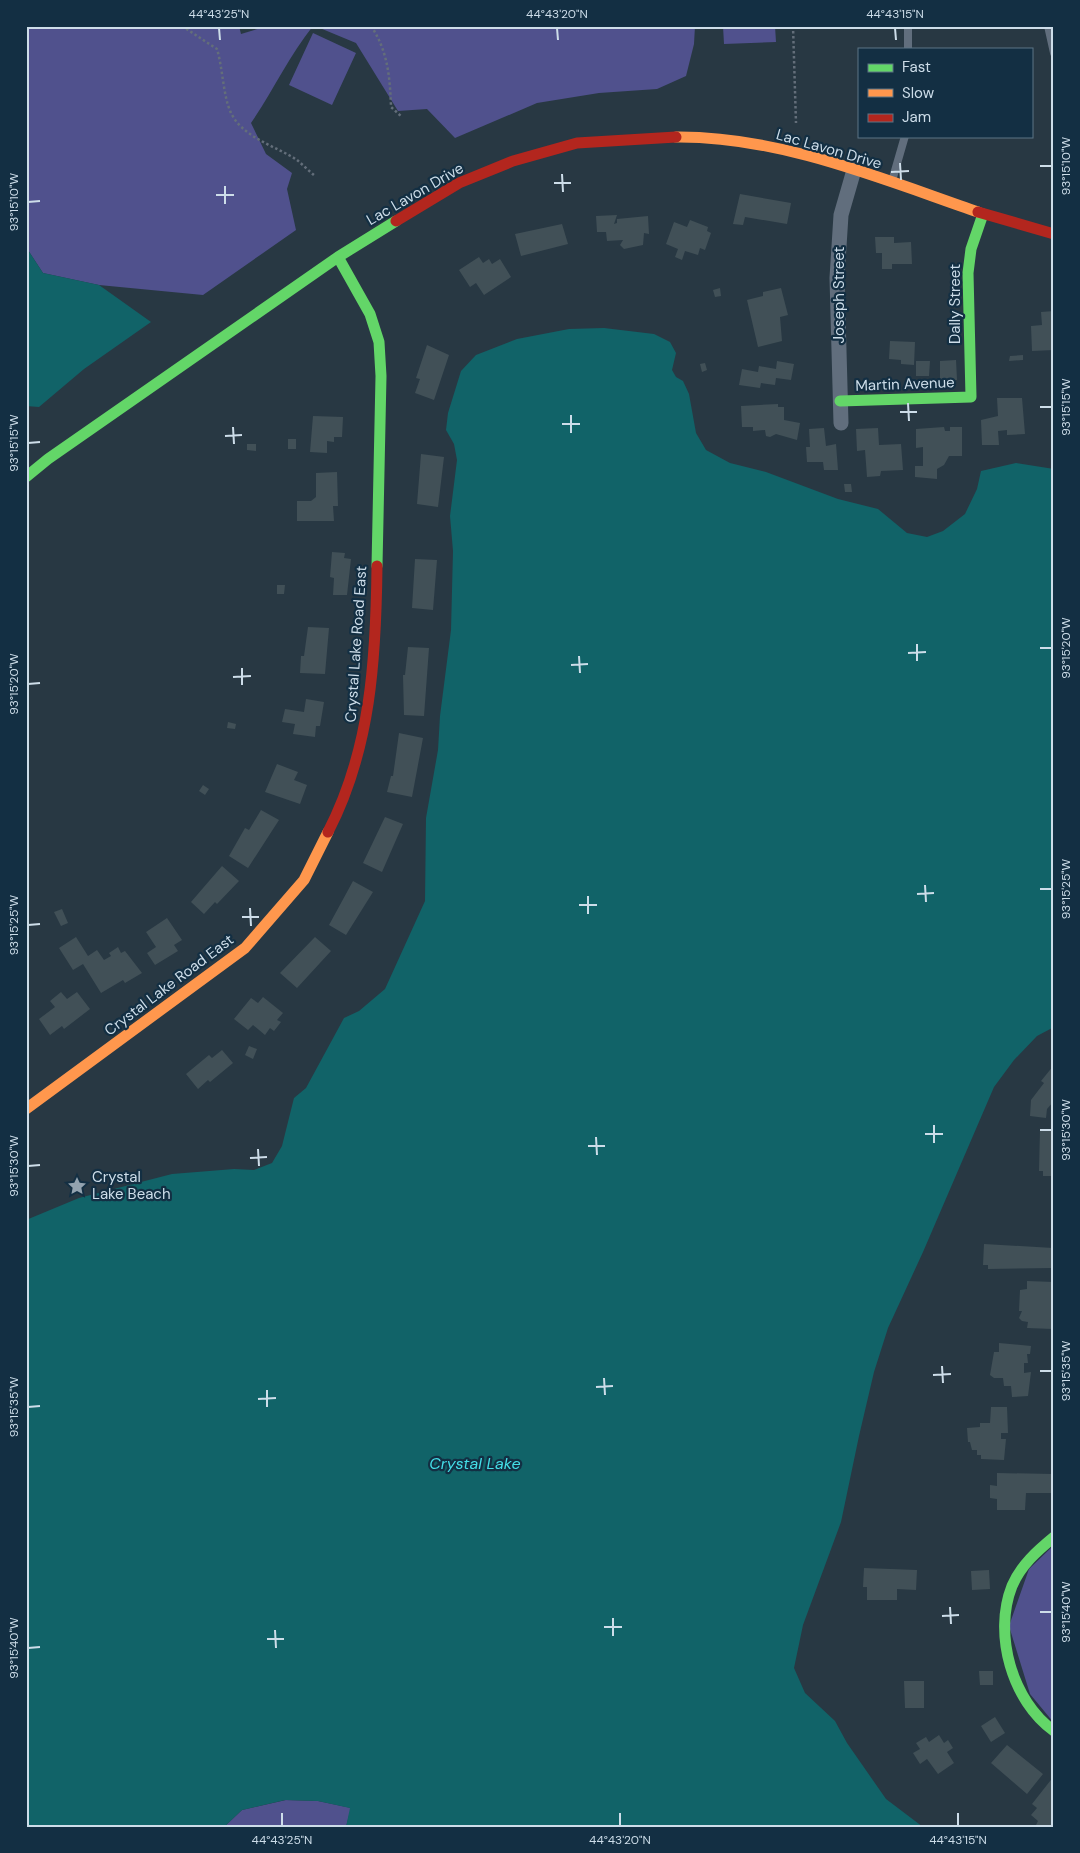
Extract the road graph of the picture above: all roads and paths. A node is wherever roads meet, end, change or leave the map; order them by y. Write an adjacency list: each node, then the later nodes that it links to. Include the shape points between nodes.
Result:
1 (182, 26): 12 (path, via 217,49 232,115 248,134 298,161)
2 (371, 26): 8 (path, via 380,40 390,75 391,107)
3 (793, 26): 9 (path)
4 (908, 26): 6 (lane)
5 (1048, 26): 7 (lane)
6 (908, 48)
7 (1054, 53)
8 (402, 117)
9 (796, 123)
10 (904, 138): 13 (lane)
11 (854, 170): 13 (street, Lac Lavon Drive); 16 (street, Lac Lavon Drive, via 762,145 700,137 577,143 513,161 459,183); 18 (street, Joseph Street, via 841,215 838,260)
12 (315, 176)
13 (892, 182): 14 (street, Lac Lavon Drive)
14 (983, 214): 15 (street, Lac Lavon Drive); 17 (street, Dally Street, via 971,249 968,273)
15 (1054, 234)
16 (338, 258): 20 (street, Lac Lavon Drive); 21 (street, Crystal Lake Road East, via 370,314 379,342 381,376 377,583 370,695 361,749 344,802 304,880 245,948)
17 (971, 397): 18 (street, Martin Avenue)
18 (840, 401): 19 (street, Joseph Street)
19 (841, 424)
20 (26, 477)
21 (26, 1109)
22 (1054, 1537): 23 (street, via 1032,1555 1018,1574 1007,1601 1003,1624 1008,1659 1017,1682 1033,1713)
23 (1054, 1731)

